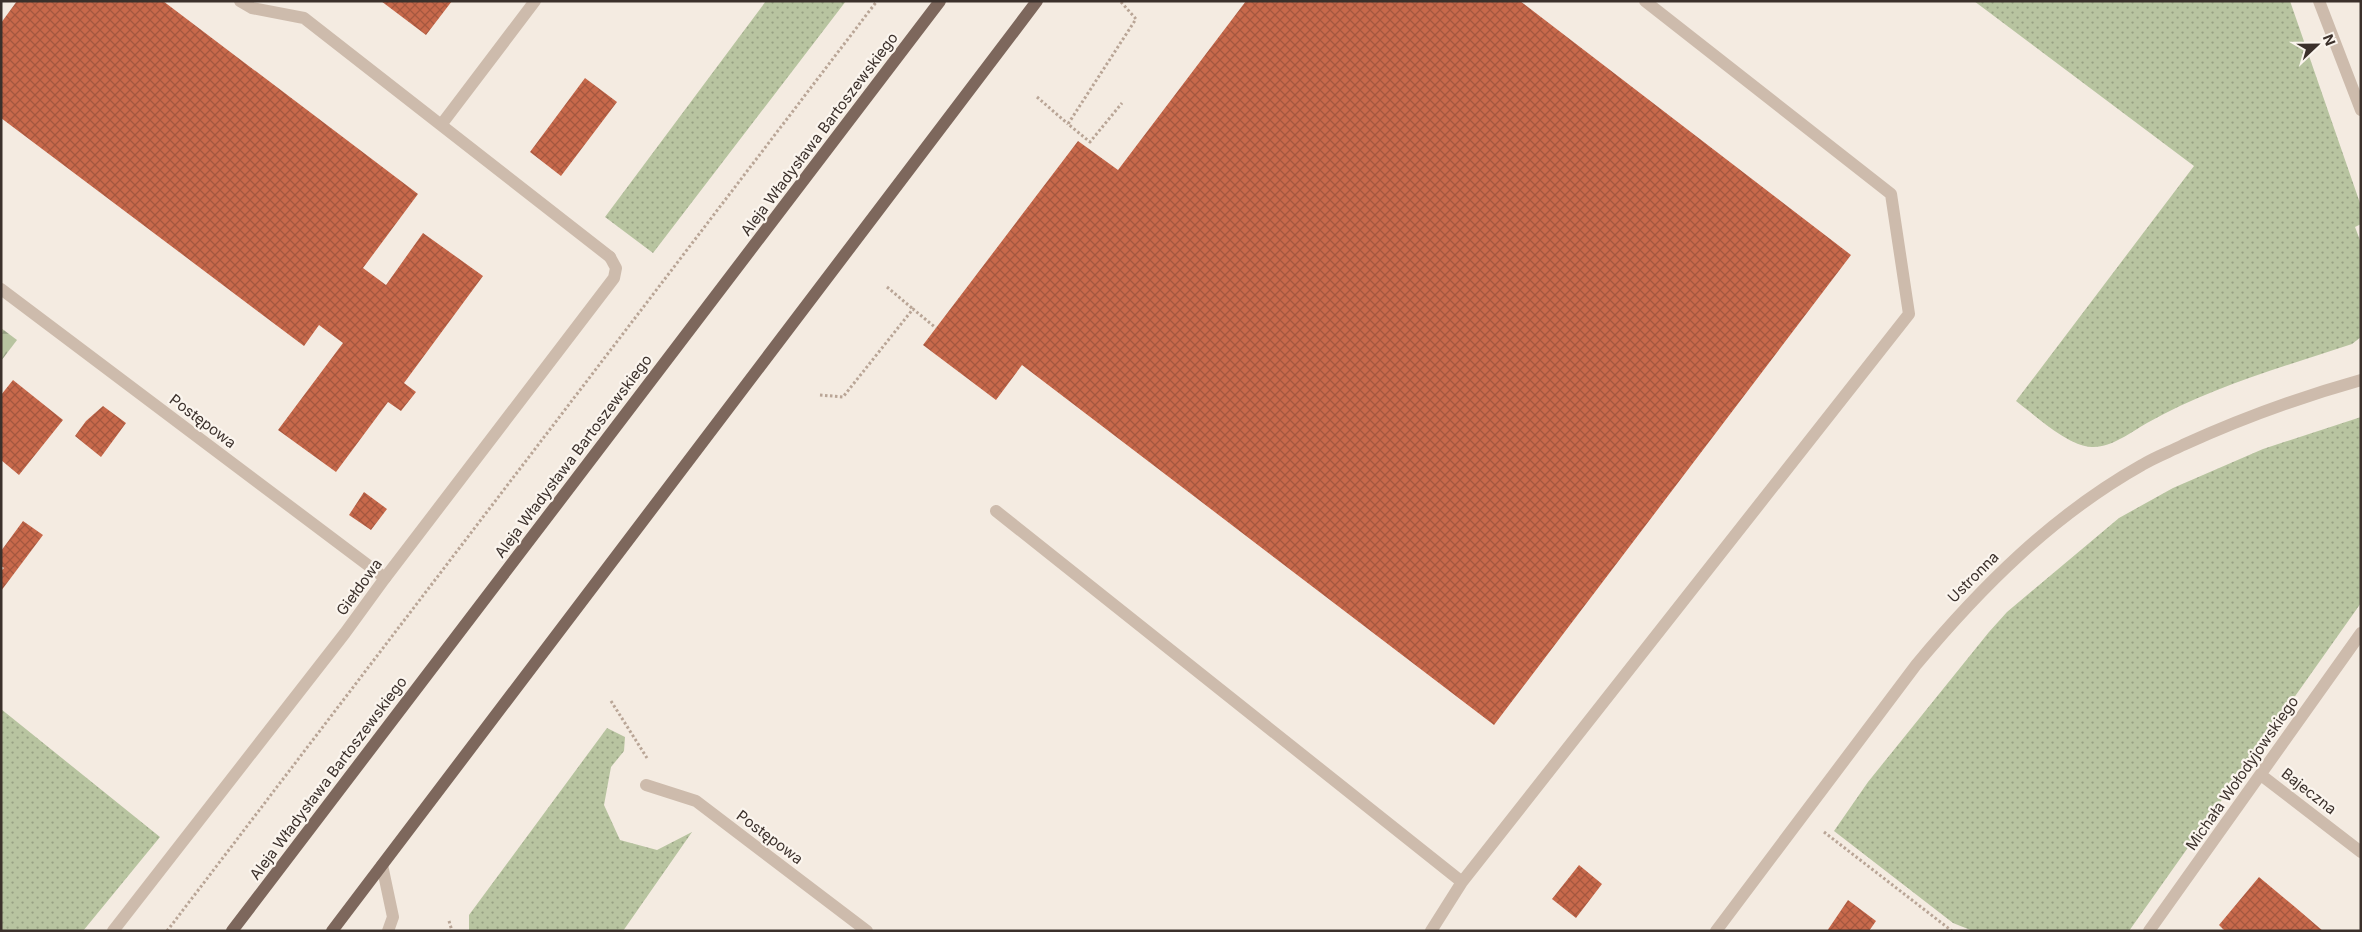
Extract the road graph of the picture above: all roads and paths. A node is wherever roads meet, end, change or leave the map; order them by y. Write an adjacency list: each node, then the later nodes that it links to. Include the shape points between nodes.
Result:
1 (240, 1): 13 (street, via 252,8 304,18)
2 (535, 1): 13 (street)
3 (877, 1): 33 (path)
4 (940, 1): 34 (main road, Aleja Władysława Bartoszewskiego)
5 (1037, 1): 29 (main road)
6 (1645, 1): 30 (street, via 1891,194 1909,314)
7 (2319, 1): 11 (street)
8 (1121, 2): 12 (path, via 1136,20)
9 (1037, 97): 12 (path)
10 (1122, 103): 12 (path, via 1090,142)
11 (2361, 110)
12 (1068, 124)
13 (441, 125): 21 (street, Giełdowa, via 610,257 616,268 614,278)
14 (887, 287): 16 (path)
15 (1, 289): 21 (street, Postępowa)
16 (913, 309): 17 (path); 19 (path, via 843,397)
17 (936, 328)
18 (2361, 380): 27 (street, Ustronna, via 2222,427 2142,464 2068,514 2028,546 1950,623 1880,710)
19 (820, 395)
20 (996, 512): 30 (street)
21 (385, 578): 32 (street, Giełdowa)
22 (2361, 633): 24 (street, Michała Wołodyjowskiego)
23 (612, 701): 26 (path)
24 (2261, 775): 28 (street, Bajeczna); 42 (street, Michała Wołodyjowskiego)
25 (646, 785): 26 (street, Postępowa)
26 (669, 792): 38 (street, Postępowa, via 696,801)
27 (1802, 816): 40 (street, Ustronna); 41 (path)
28 (2361, 852)
29 (382, 865): 35 (main road); 36 (street, via 393,917)
30 (1462, 882): 39 (street)
31 (449, 921): 37 (path)
32 (113, 931)
33 (167, 931)
34 (232, 931)
35 (332, 931)
36 (388, 931)
37 (452, 931)
38 (867, 931)
39 (1431, 931)
40 (1716, 931)
41 (1952, 931)
42 (2149, 931)

